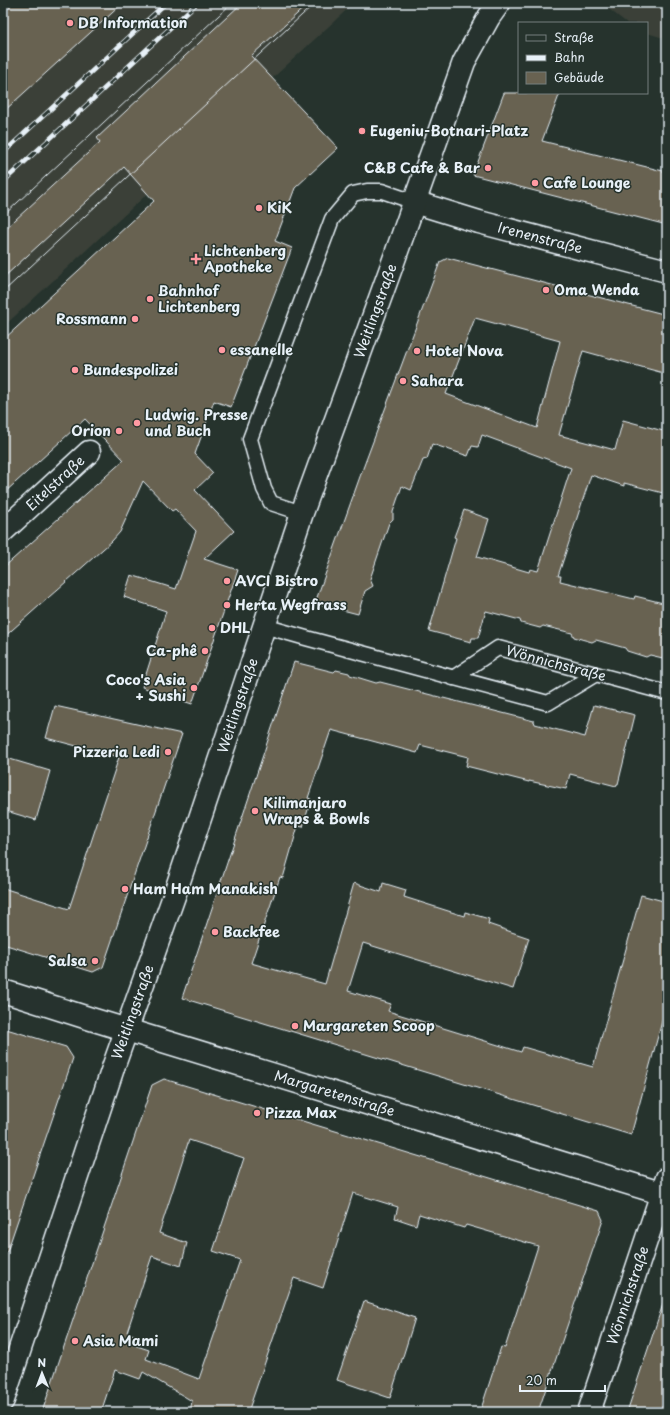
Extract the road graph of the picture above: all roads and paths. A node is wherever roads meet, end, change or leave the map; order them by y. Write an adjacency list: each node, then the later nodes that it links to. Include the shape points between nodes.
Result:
1 (499, 3): 2 (street, Weitlingstraße, via 464,62)
2 (414, 202): 3 (street, Irenenstraße, via 479,222); 5 (street, Weitlingstraße); 5 (lane, via 382,191 367,191 353,194 332,218 250,439 264,489 271,503)
3 (667, 271)
4 (89, 452): 6 (street, Eitelstraße)
5 (302, 514): 7 (street, Weitlingstraße)
6 (3, 531)
7 (264, 626): 9 (lane); 12 (street, Weitlingstraße, via 174,896)
8 (596, 674): 9 (lane, via 548,703); 9 (lane, Wönnichstraße, via 498,648); 10 (lane, Wönnichstraße)
9 (453, 678)
10 (667, 693)
11 (3, 991): 12 (street, Margaretenstraße)
12 (126, 1030): 13 (street, Margaretenstraße); 14 (street, Weitlingstraße)
13 (666, 1189): 15 (street, Wönnichstraße)
14 (3, 1400)
15 (589, 1412)

